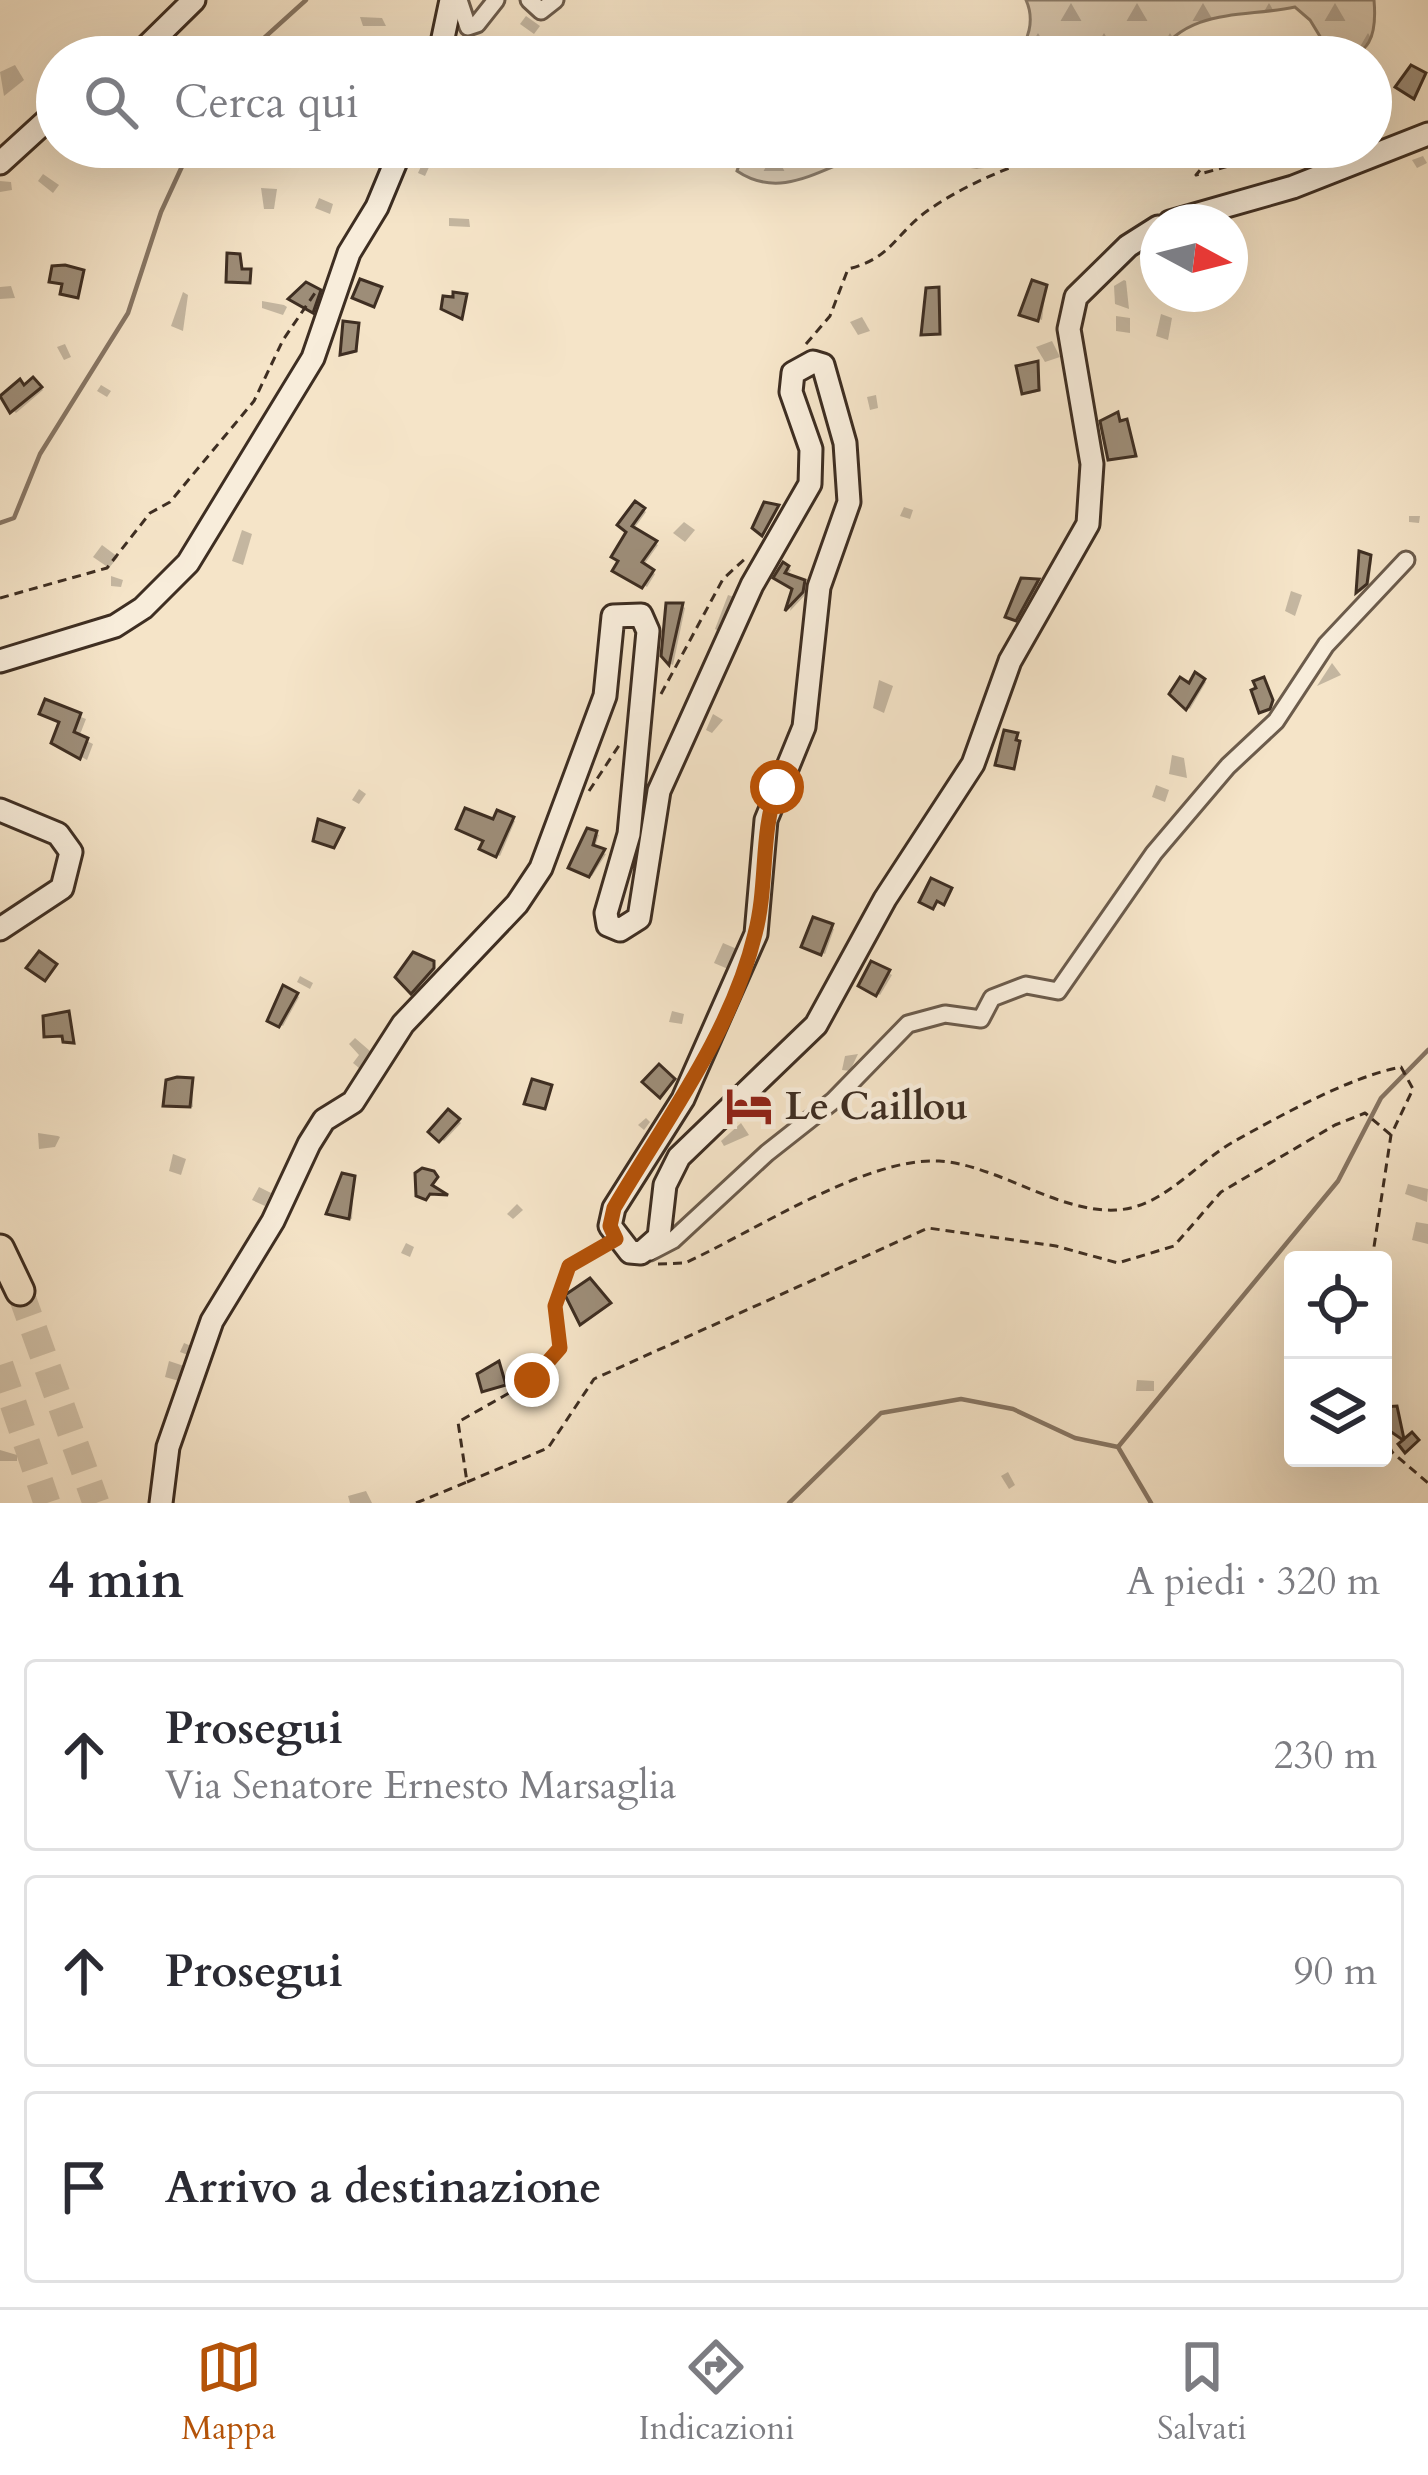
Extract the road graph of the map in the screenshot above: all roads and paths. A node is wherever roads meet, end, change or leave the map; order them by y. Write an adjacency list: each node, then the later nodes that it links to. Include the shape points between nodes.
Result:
1 (194, 0): 6 (street)
2 (455, 0): 3 (street, via 468,27); 7 (street)
3 (496, 0)
4 (529, 0): 5 (street, via 541,11)
5 (555, 0)
6 (157, 36)
7 (445, 36)
8 (36, 130): 11 (street)
9 (1428, 134): 10 (street)
10 (1392, 148)
11 (0, 163)
12 (392, 168): 24 (street, via 341,273 313,358 188,563 115,626)
13 (1020, 168): 20 (path, via 945,199 878,262 848,269 830,316 803,347)
14 (1202, 168): 15 (path, via 1196,175)
15 (1222, 168)
16 (1341, 168): 17 (street)
17 (1233, 204)
18 (1140, 238): 29 (street, via 1076,297 1069,329 1091,464 1088,524 1010,661 974,764 885,898 816,1024 679,1157 665,1185 659,1237)
19 (320, 284): 23 (path, via 254,400 107,568)
20 (805, 364): 25 (street, via 791,392 805,418 810,484 752,585 658,791 639,918 620,930 606,914 629,834); 29 (street, via 823,365 835,398 849,502 819,587 804,727 766,820 756,934 683,1099 614,1208 610,1226)
21 (754, 551): 25 (path, via 723,578 652,708)
22 (1406, 560): 29 (street, via 1326,645 1276,722 1154,853 1058,992 1026,985 992,998 982,1019 945,1014 908,1024 673,1240)
23 (0, 598)
24 (0, 662)
25 (642, 700): 36 (street, via 648,632 641,615 613,616 605,696 541,868 403,1024 353,1102 325,1120 309,1144 212,1321 168,1447)
26 (0, 810): 27 (street, via 58,834 70,852 62,887)
27 (0, 929)
28 (1391, 1135): 29 (path, via 1413,1089 1401,1067 1373,1072 1229,1144 1186,1182 1118,1210 1067,1203 1041,1188 938,1161 843,1181 685,1263 644,1264); 31 (path); 34 (path, via 1365,1114 1335,1125 1221,1192 1174,1246 1118,1263 928,1228 594,1378 548,1448)
29 (629, 1248): 34 (path, via 569,1266 555,1306 560,1348 532,1380 458,1421)
30 (0, 1250): 32 (highway)
31 (1373, 1251)
32 (20, 1291)
33 (1392, 1452): 35 (path)
34 (467, 1482): 37 (path)
35 (1428, 1483)
36 (161, 1503)
37 (416, 1503)

